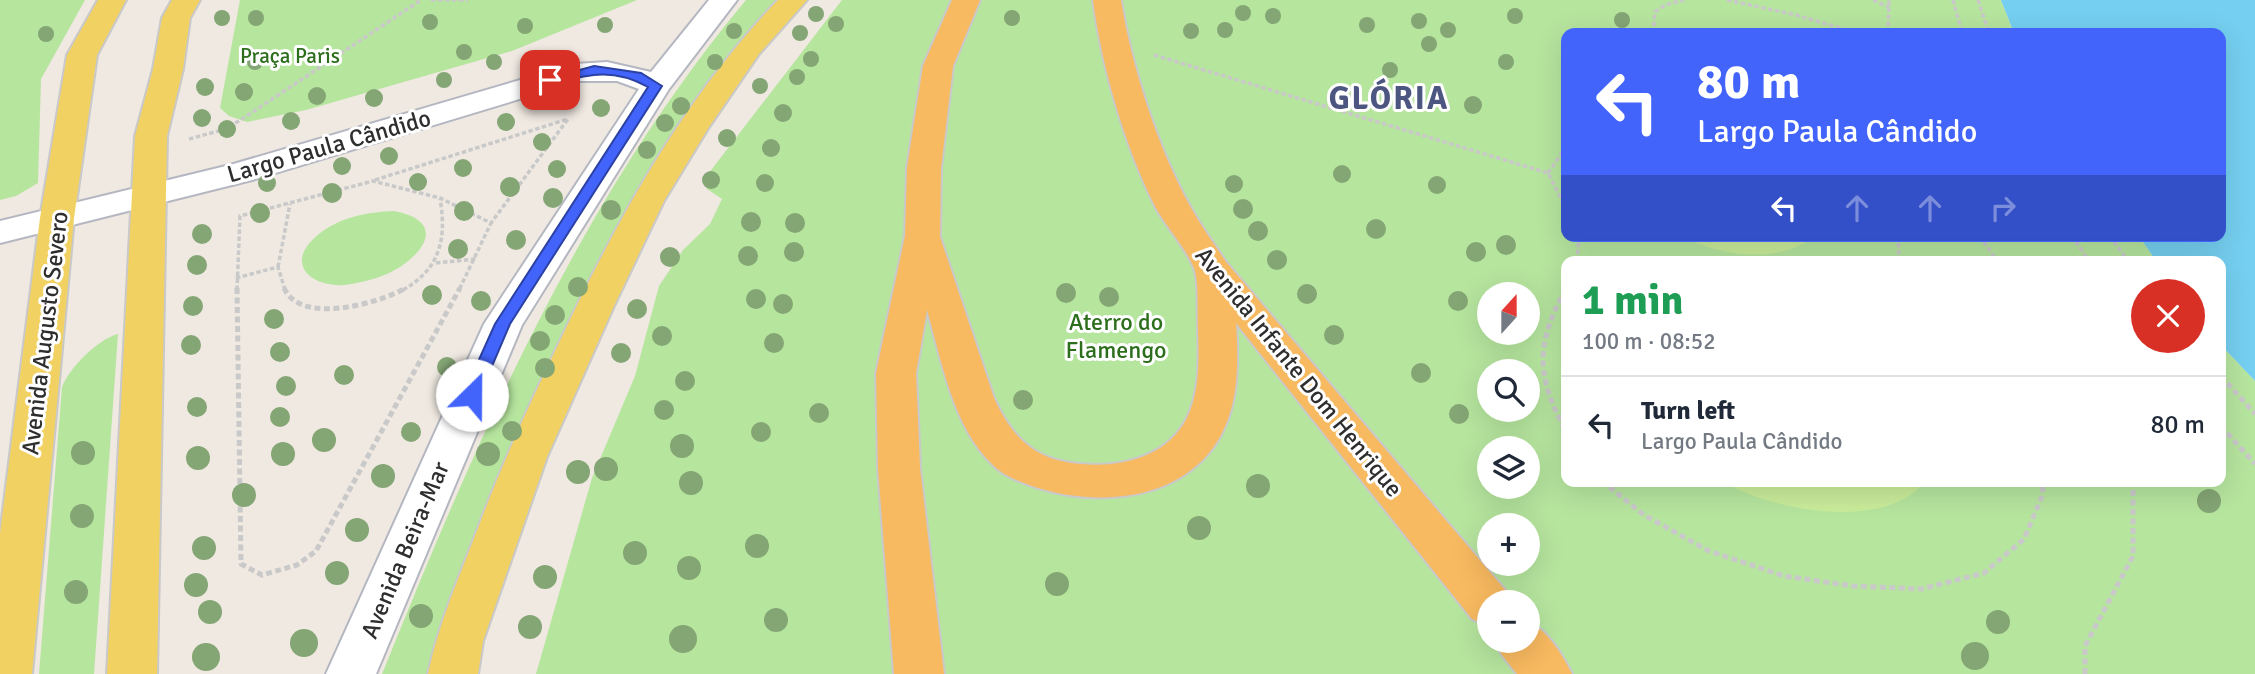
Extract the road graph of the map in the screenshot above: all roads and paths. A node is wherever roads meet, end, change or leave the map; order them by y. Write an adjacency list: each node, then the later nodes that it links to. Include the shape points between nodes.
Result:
1 (112, 0): 32 (main road, Avenida Augusto Severo, via 82,55)
2 (186, 0): 24 (main road, via 176,18)
3 (421, 0): 24 (path, via 231,125)
4 (431, 0): 5 (path)
5 (468, 0)
6 (723, 0): 23 (main road, Avenida Beira-Mar)
7 (793, 0): 55 (main road, via 748,48 693,127 648,201 595,306 526,457 459,641)
8 (967, 0): 35 (highway, via 938,66 924,168)
9 (1107, 0): 22 (highway, Avenida Infante Dom Henrique)
10 (1684, 0): 17 (path, via 1655,12)
11 (1727, 0): 18 (path)
12 (1873, 0): 16 (path)
13 (1889, 0): 16 (path)
14 (1953, 0): 20 (path)
15 (1978, 0): 21 (path)
16 (1889, 6): 19 (path)
17 (1653, 28)
18 (1840, 28)
19 (1888, 28)
20 (1961, 28)
21 (1987, 28)
22 (1113, 43): 26 (path); 39 (highway, Avenida Infante Dom Henrique, via 1143,136 1173,207)
23 (656, 86): 28 (main road, Largo Paula Cândido, via 615,70 575,73); 54 (main road, Avenida Beira-Mar, via 503,324)
24 (152, 150): 28 (main road)
25 (1561, 154): 26 (path)
26 (1548, 173): 30 (path)
27 (373, 181): 29 (path); 31 (path); 33 (path, via 568,119)
28 (146, 197): 32 (main road, Largo Paula Cândido); 53 (main road)
29 (440, 198): 33 (path); 37 (path, via 445,226)
30 (1561, 198)
31 (290, 204): 38 (path); 40 (path, via 240,216)
32 (57, 218): 34 (main road, Largo Paula Cândido); 52 (main road, Avenida Augusto Severo)
33 (491, 223): 36 (path)
34 (0, 232)
35 (923, 236): 39 (highway, via 976,407 994,437 1005,452 1030,468 1056,478 1091,483 1132,478 1165,466 1195,443 1208,420 1217,378); 56 (highway, via 896,373 900,481)
36 (477, 259): 37 (path); 40 (path, via 316,551 296,565 261,575 241,564)
37 (435, 263): 38 (path, via 392,296 345,309 299,304 289,298)
38 (278, 267): 40 (path)
39 (1213, 270): 50 (highway, Avenida Infante Dom Henrique)
40 (236, 278)
41 (1561, 297): 44 (path, via 1541,344 1543,380)
42 (2226, 382): 43 (path)
43 (2255, 414)
44 (1561, 420)
45 (2226, 432): 46 (path)
46 (2255, 464)
47 (1609, 487): 48 (path, via 1644,515 1709,551 1784,576 1921,589 1984,573 2024,539)
48 (2042, 487)
49 (2133, 487): 58 (path, via 2133,556 2085,646)
50 (1477, 590)
51 (1530, 653): 57 (highway)
52 (7, 674)
53 (132, 674)
54 (351, 674)
55 (453, 674)
56 (919, 674)
57 (1547, 674)
58 (2085, 674)

